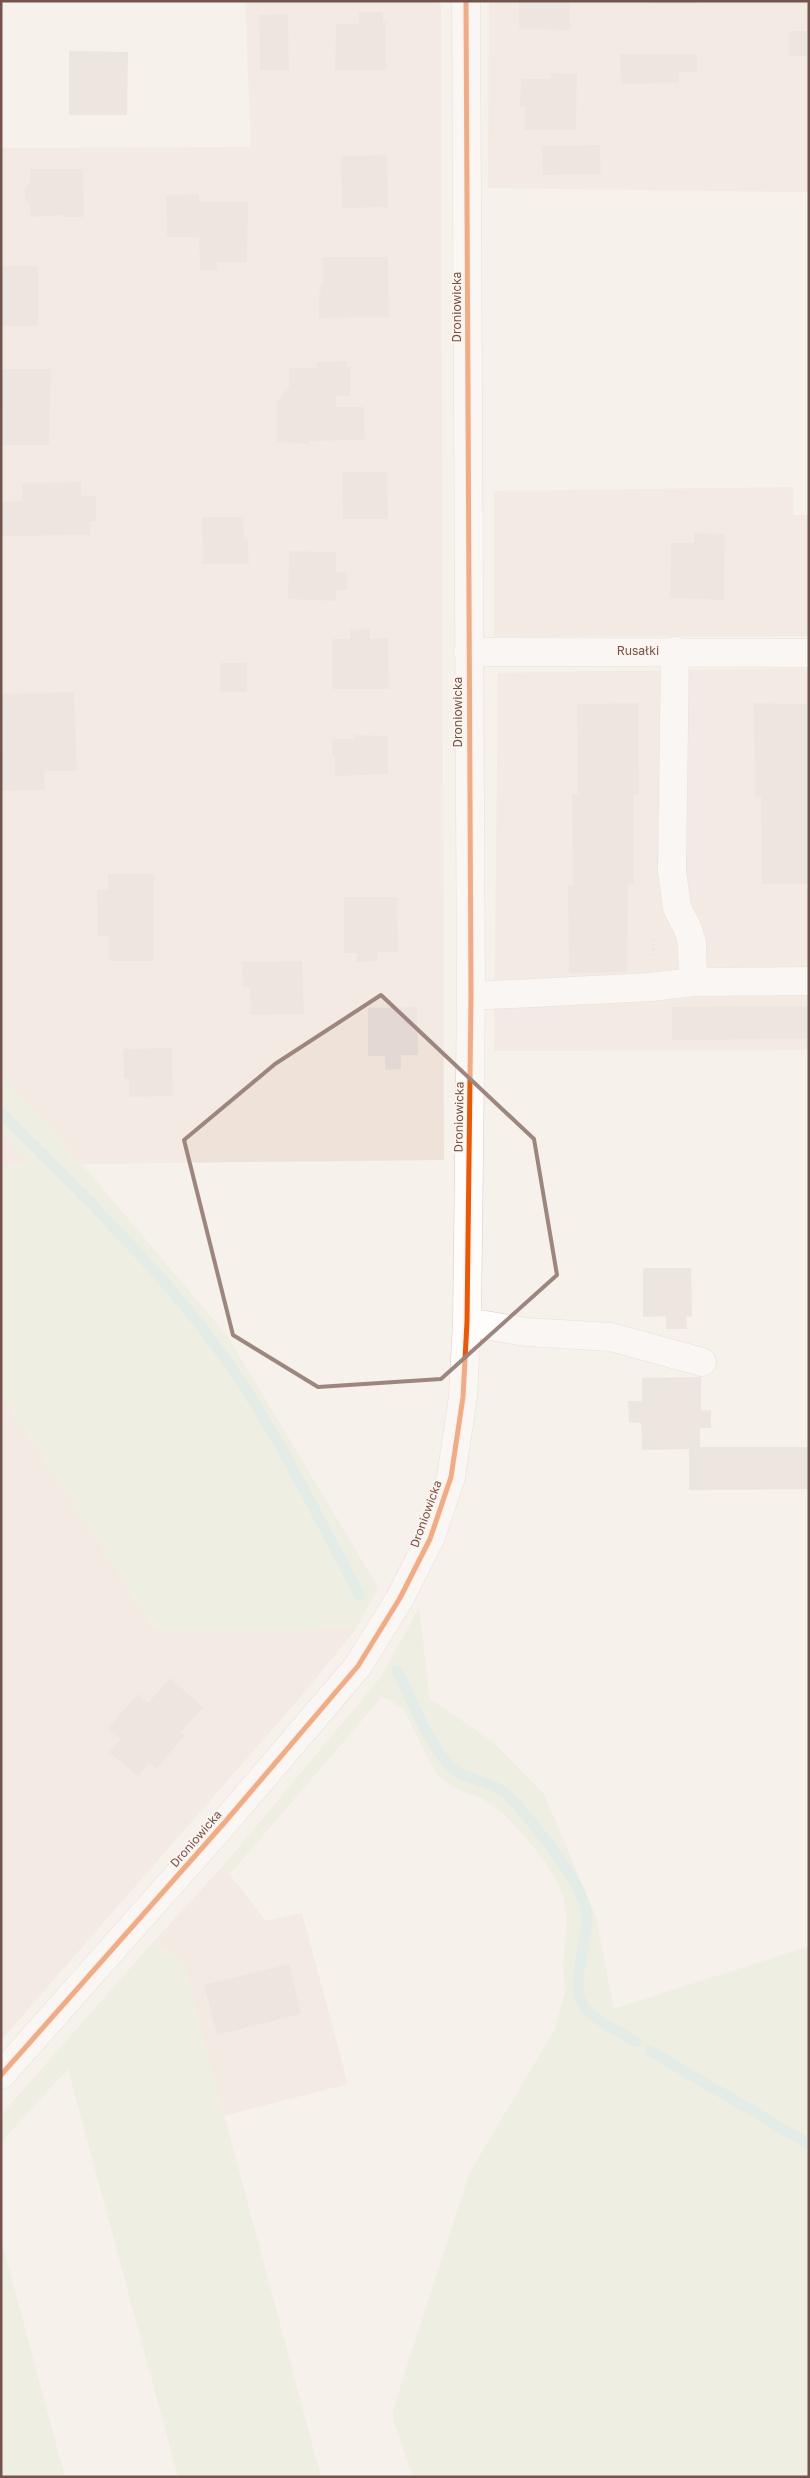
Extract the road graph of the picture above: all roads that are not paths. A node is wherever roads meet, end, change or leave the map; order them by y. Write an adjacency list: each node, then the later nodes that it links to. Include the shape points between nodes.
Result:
1 (466, 1): 3 (street, Droniowicka)
2 (675, 651): 3 (street, Rusałki); 4 (street, Rusałki); 6 (street, via 672,871 677,908 692,943)
3 (468, 652): 7 (street, Droniowicka)
4 (809, 653)
5 (809, 981): 6 (street)
6 (693, 982): 7 (street)
7 (471, 996): 8 (street, Droniowicka)
8 (467, 1322): 9 (street, via 526,1332 611,1337); 10 (street, Droniowicka, via 463,1398 451,1477 430,1539 400,1598 358,1666)
9 (702, 1362)
10 (1, 2075)

